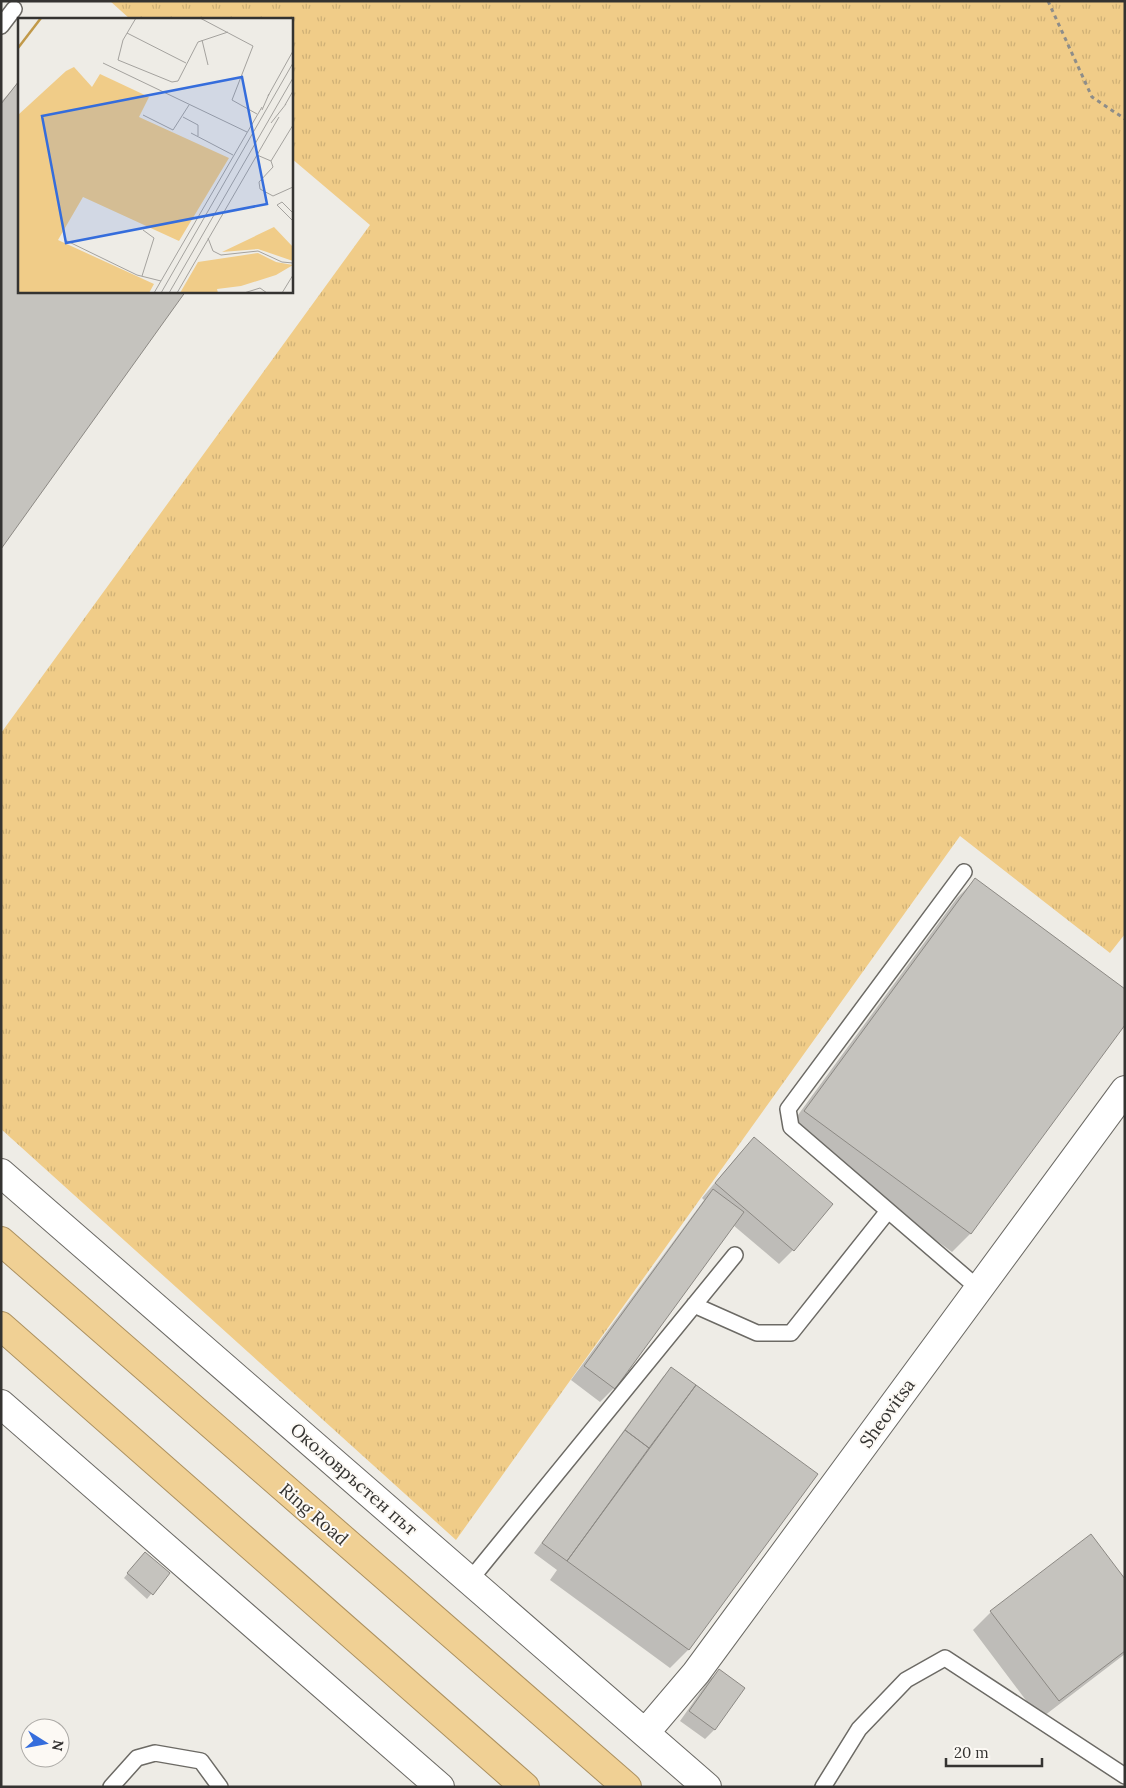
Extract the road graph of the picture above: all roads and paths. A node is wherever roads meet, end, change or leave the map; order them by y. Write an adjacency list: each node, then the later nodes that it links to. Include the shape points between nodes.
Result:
1 (1048, 1): 4 (path, via 1092,97)
2 (14, 10): 3 (lane)
3 (1, 26)
4 (1125, 119)
5 (964, 872): 8 (lane, via 788,1109 791,1127)
6 (1125, 1090): 11 (street, Sheovitsa)
7 (1, 1172): 15 (street, Околовръстен път)
8 (888, 1211): 11 (lane); 12 (lane, via 790,1333 757,1332)
9 (1, 1241): 17 (highway, Ring Road)
10 (735, 1256): 12 (lane)
11 (978, 1288): 16 (street, Sheovitsa, via 696,1672)
12 (694, 1305): 15 (lane)
13 (1, 1326): 22 (highway)
14 (1, 1404): 19 (street)
15 (470, 1580): 16 (street, Околовръстен път)
16 (645, 1733): 25 (street, Околовръстен път)
17 (572, 1739): 23 (highway, Ring Road); 24 (highway)
18 (1125, 1776): 26 (lane, via 945,1658 906,1680 859,1729)
19 (438, 1786)
20 (111, 1787): 21 (lane, via 137,1758 155,1753 200,1760)
21 (220, 1787)
22 (525, 1787)
23 (627, 1787)
24 (642, 1787)
25 (707, 1787)
26 (823, 1787)

